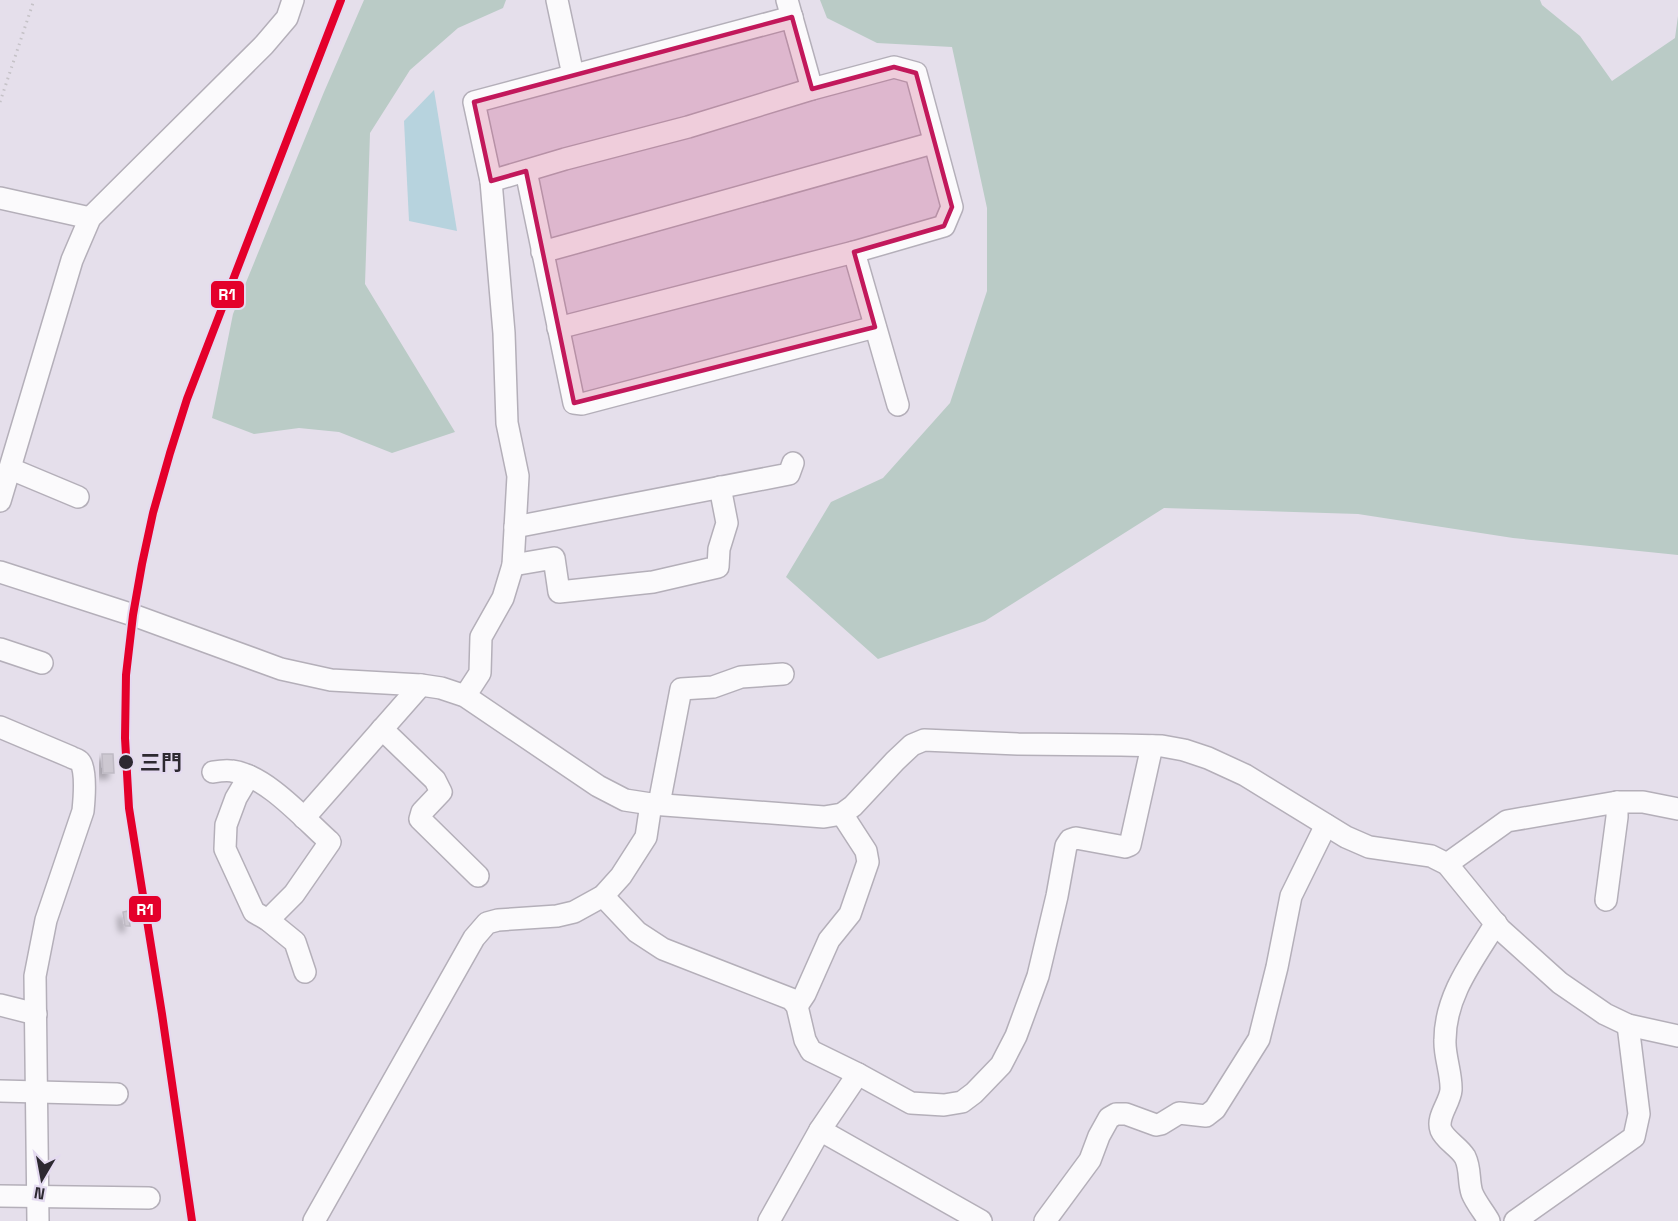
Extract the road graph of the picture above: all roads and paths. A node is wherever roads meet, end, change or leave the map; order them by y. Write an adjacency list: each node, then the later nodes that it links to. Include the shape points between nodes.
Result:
1 (34, 0): 7 (path)
2 (293, 0): 12 (street, via 287,18 264,45)
3 (557, 0): 5 (street)
4 (790, 8): 5 (street); 6 (street)
5 (573, 75): 10 (street, via 474,102)
6 (812, 89): 8 (street, via 894,67 916,74); 9 (street)
7 (0, 102)
8 (933, 143): 13 (street); 14 (street, via 952,207 944,226)
9 (526, 171): 10 (street); 13 (street)
10 (491, 181): 23 (street, via 507,423 518,476)
11 (0, 198): 12 (street)
12 (90, 218): 19 (street, via 72,260)
13 (542, 252): 16 (street)
14 (854, 252): 15 (street); 16 (street)
15 (875, 327): 16 (street, via 582,404 574,403); 17 (street)
16 (558, 328)
17 (898, 405)
18 (793, 463): 20 (street, via 789,474)
19 (11, 469): 21 (street); 22 (street)
20 (720, 487): 23 (street); 24 (street, via 727,523 718,567 653,582 559,591 554,558)
21 (78, 497)
22 (0, 501)
23 (515, 527): 24 (street)
24 (513, 565): 30 (street, via 503,598 481,637 480,673)
25 (0, 572): 29 (street, via 281,669 331,680)
26 (0, 649): 27 (street)
27 (42, 663)
28 (783, 674): 37 (street, via 741,676 713,687 681,689)
29 (421, 685): 30 (street); 32 (street)
30 (465, 696): 37 (street, via 598,786 626,800)
31 (0, 727): 51 (street, via 71,757 83,768 83,811 46,920 35,976)
32 (382, 729): 40 (street); 43 (street, via 435,780 441,792 420,819)
33 (1152, 746): 39 (street, via 924,740 895,760); 41 (street, via 1184,750 1217,762); 54 (street, via 1130,845 1076,838 1066,846 1038,976 1002,1065 962,1102 944,1105 911,1103)
34 (213, 772): 35 (street, via 232,770)
35 (249, 776): 40 (street, via 268,785); 46 (street, via 226,825 225,849 254,912)
36 (1617, 802): 38 (street); 42 (street, via 1507,821); 45 (street)
37 (655, 804): 39 (street, via 824,817); 44 (street, via 646,837)
38 (1678, 809)
39 (842, 814): 50 (street, via 867,850 868,862 850,914 829,940)
40 (304, 818): 46 (street, via 330,843 294,894)
41 (1326, 825): 42 (street, via 1369,847 1431,856); 66 (street, via 1291,896 1259,1039 1215,1109 1206,1116 1179,1113 1156,1125 1126,1114 1109,1118 1090,1160)
42 (1447, 864): 47 (street)
43 (478, 876)
44 (603, 896): 50 (street, via 637,932 663,949 791,999); 63 (street, via 574,912 557,916 487,923 474,938)
45 (1606, 900)
46 (268, 920): 48 (street, via 295,942)
47 (1496, 923): 52 (street, via 1560,983); 67 (street, via 1450,1002 1444,1042 1451,1090 1440,1126 1463,1154 1473,1195)
48 (305, 972)
49 (0, 1005): 51 (street)
50 (797, 1006): 54 (street, via 811,1051)
51 (36, 1014): 56 (street)
52 (1628, 1025): 53 (street); 68 (street, via 1639,1114 1634,1137)
53 (1678, 1036)
54 (858, 1074): 58 (street)
55 (0, 1091): 56 (street)
56 (38, 1092): 57 (street); 60 (street)
57 (117, 1094)
58 (820, 1130): 64 (street); 65 (street)
59 (0, 1196): 60 (street)
60 (38, 1196): 61 (street); 62 (street)
61 (149, 1198)
62 (38, 1221)
63 (314, 1221)
64 (769, 1221)
65 (981, 1221)
66 (1045, 1221)
67 (1489, 1221)
68 (1515, 1221)

